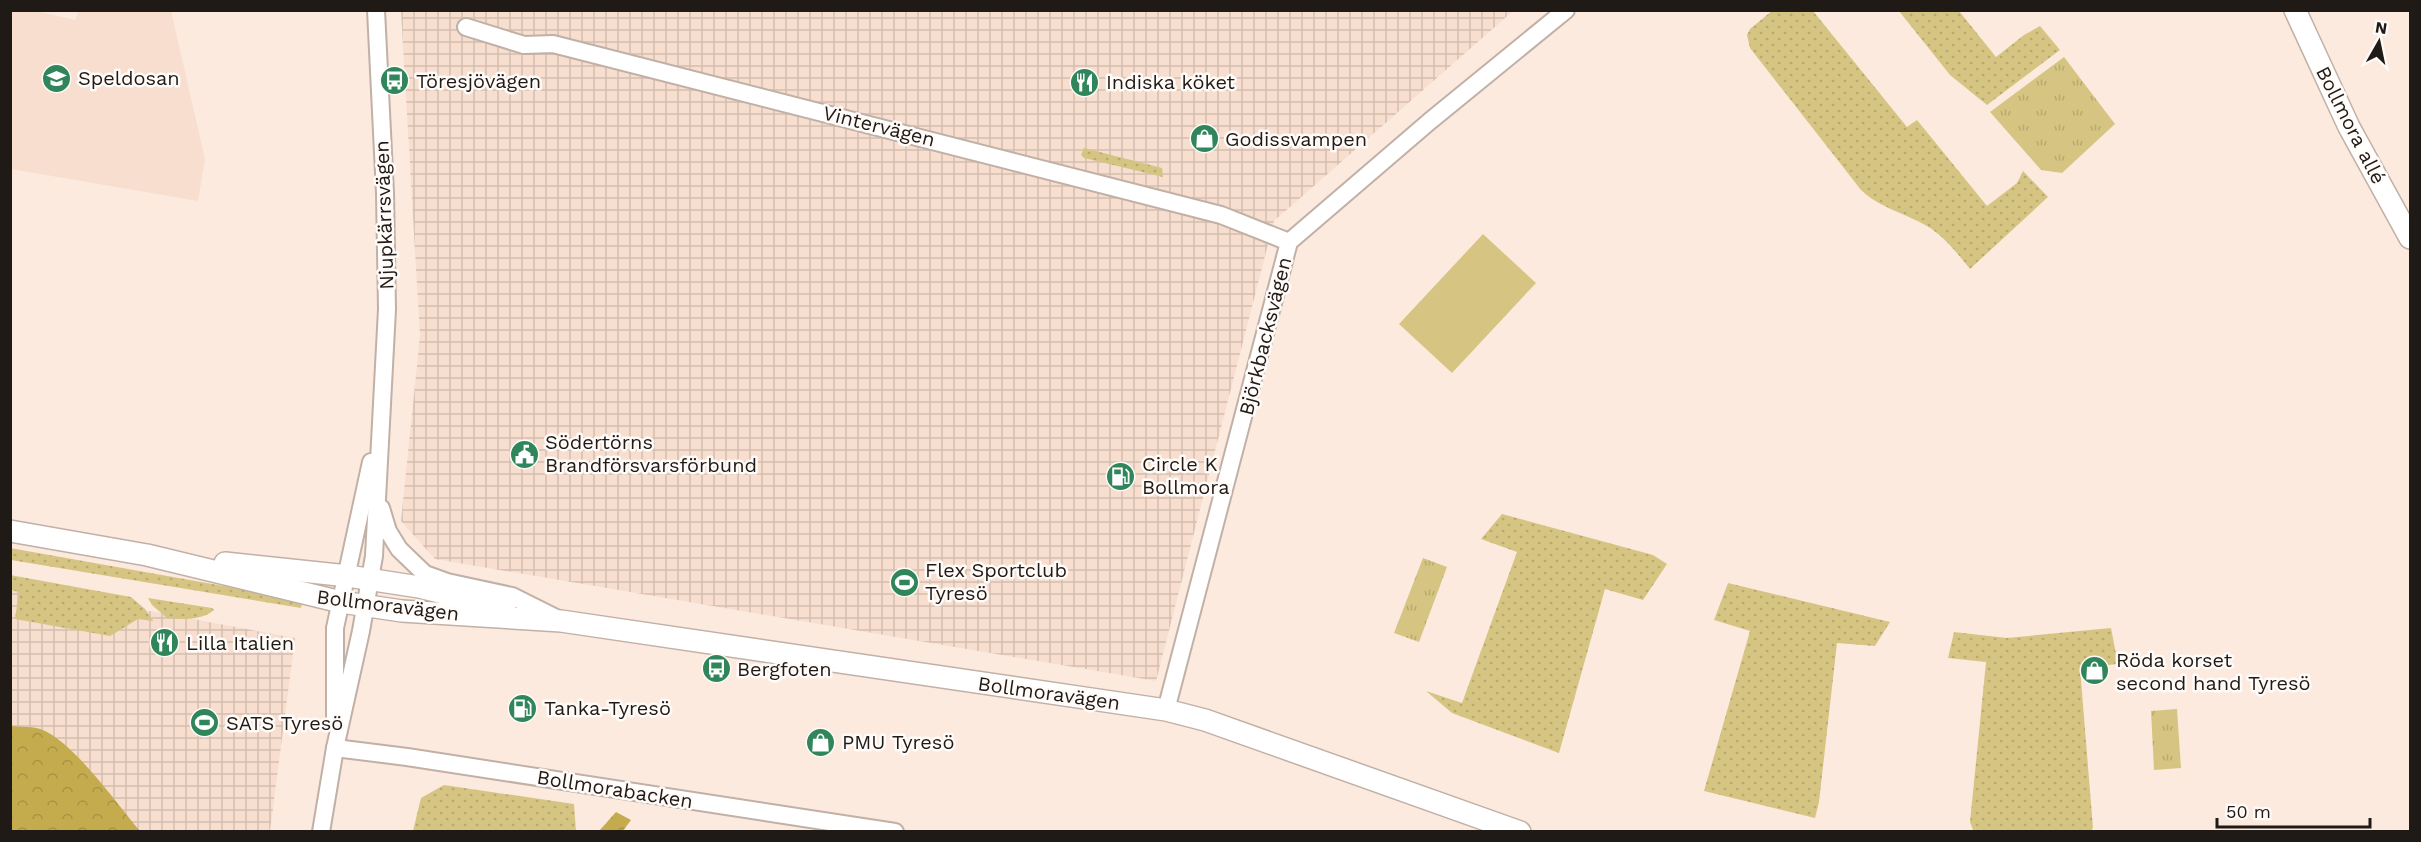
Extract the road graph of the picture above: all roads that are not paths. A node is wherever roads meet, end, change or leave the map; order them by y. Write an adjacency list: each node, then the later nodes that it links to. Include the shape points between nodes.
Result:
1 (376, 10): 7 (street, Njupkärrsvägen, via 387,309)
2 (1566, 10): 6 (street, Björkbacksvägen)
3 (2295, 10): 5 (street, Bollmora allé, via 2349,127)
4 (465, 27): 6 (street, Vintervägen, via 524,45 553,44 1221,215)
5 (2410, 238)
6 (1289, 242): 16 (street, Björkbacksvägen)
7 (380, 418): 8 (street, Njupkärrsvägen); 11 (street, Njupkärrsvägen)
8 (378, 495): 12 (street, Njupkärrsvägen); 15 (street, Bollmoravägen, via 388,531 399,549 425,574 512,596)
9 (10, 531): 10 (street, Bollmoravägen)
10 (147, 555): 11 (street, Bollmoravägen); 13 (street, Bollmoravägen)
11 (348, 576): 12 (street, Bollmoravägen); 13 (street, Njupkärrsvägen)
12 (370, 579): 14 (street, Njupkärrsvägen); 15 (street, Bollmoravägen)
13 (340, 602): 14 (street, Bollmoravägen); 17 (street, Njupkärrsvägen, via 335,627)
14 (365, 605): 15 (street, Bollmoravägen); 17 (street, Njupkärrsvägen)
15 (561, 621): 16 (street, Bollmoravägen)
16 (1166, 710): 20 (street, Bollmoravägen, via 1205,720)
17 (335, 748): 18 (street, Njupkärrsvägen); 19 (street, Bollmorabacken)
18 (321, 831)
19 (895, 831)
20 (1520, 831)

